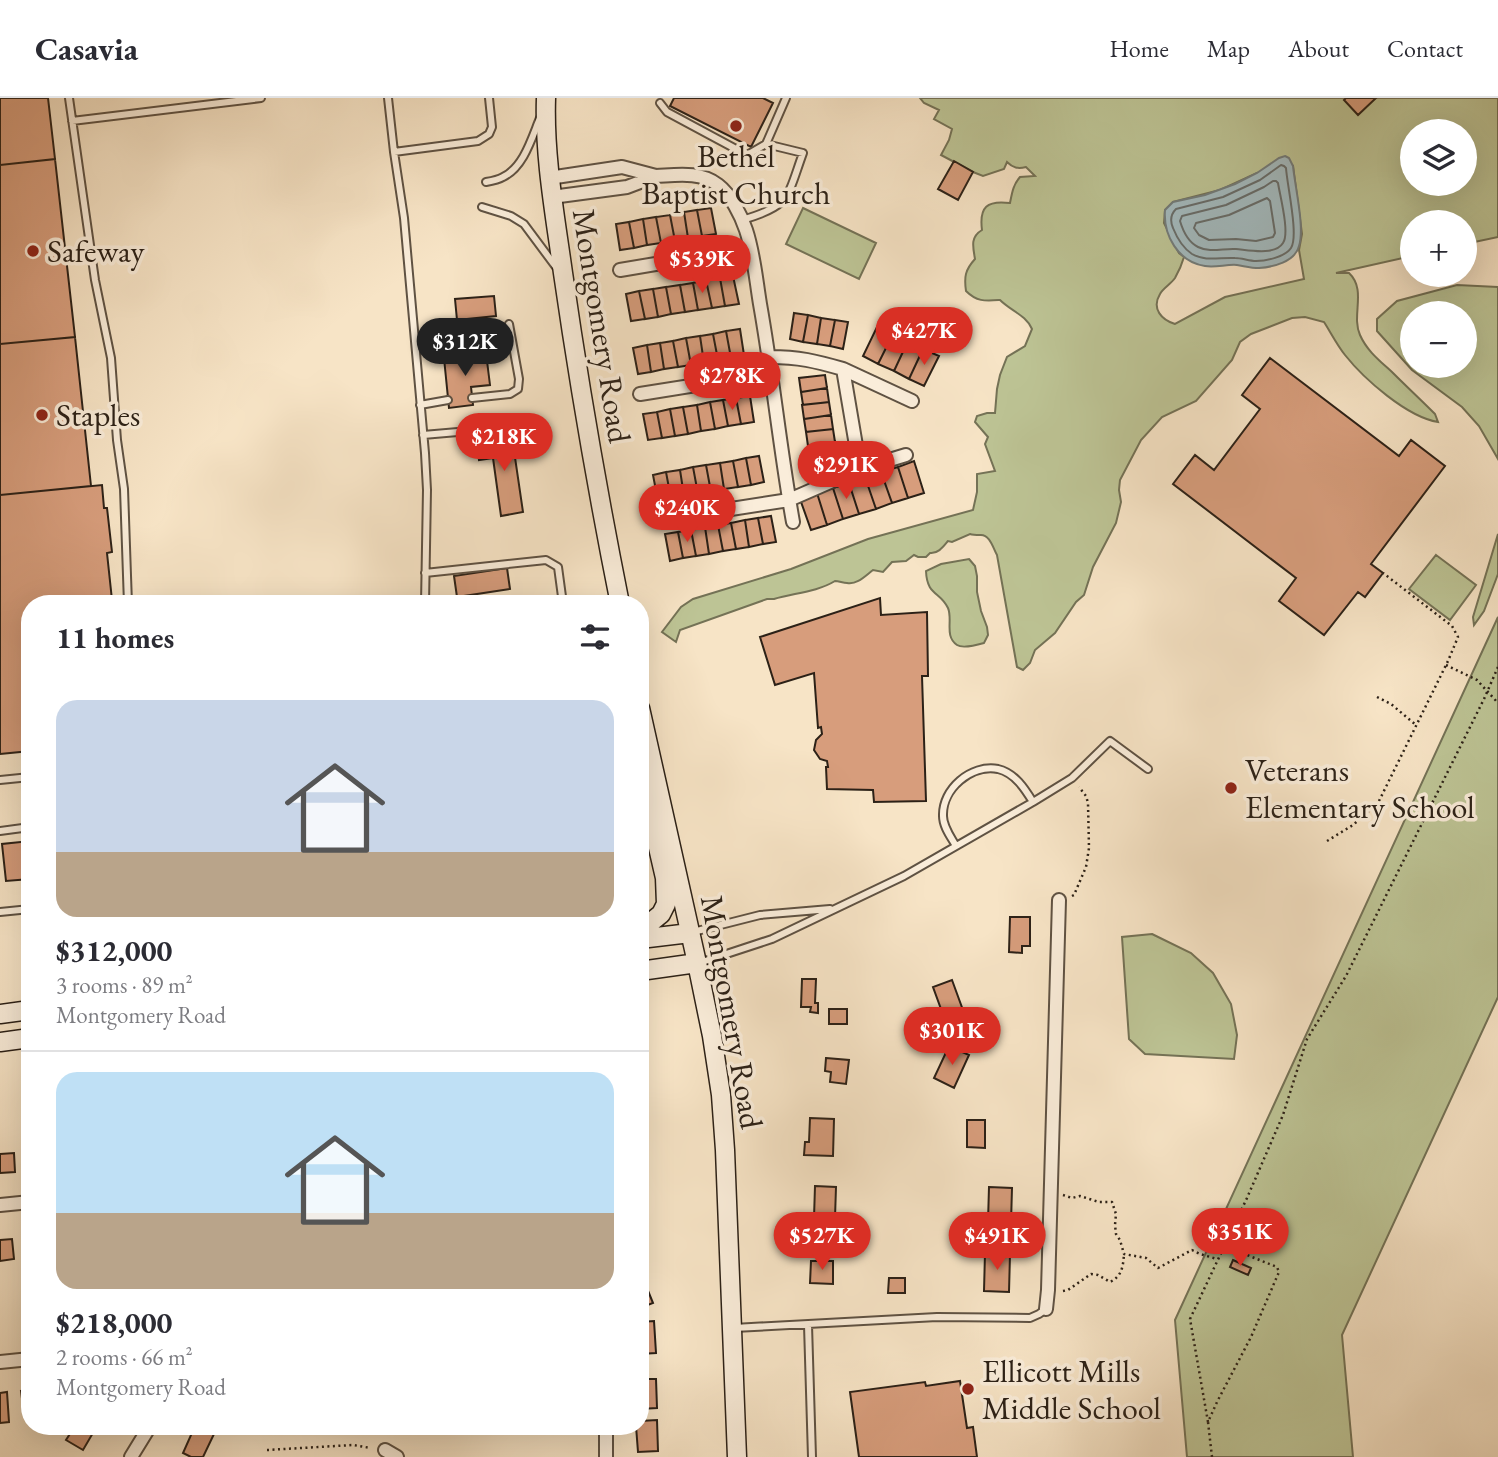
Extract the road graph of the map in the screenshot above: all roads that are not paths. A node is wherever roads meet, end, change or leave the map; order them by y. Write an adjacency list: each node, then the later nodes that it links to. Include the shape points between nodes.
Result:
1 (69, 98): 8 (lane)
2 (261, 98): 8 (lane)
3 (388, 98): 10 (lane)
4 (489, 98): 10 (lane, via 492,127 478,141)
5 (786, 98): 9 (lane)
6 (546, 102): 12 (main road, Montgomery Road); 13 (lane, via 521,160 504,177)
7 (660, 103): 9 (lane, via 667,112 747,155)
8 (72, 121): 37 (lane, via 111,358 124,489)
9 (766, 144): 16 (lane, via 803,153 787,197 765,214)
10 (394, 152): 28 (lane)
11 (656, 176): 12 (street, via 622,167); 14 (street, via 627,187); 16 (street, via 696,175 710,180 720,186)
12 (550, 177): 14 (main road, Montgomery Road)
13 (486, 182)
14 (552, 197): 19 (main road, Montgomery Road)
15 (482, 207): 19 (lane, via 524,224)
16 (742, 220): 17 (street)
17 (750, 248): 18 (street); 21 (street)
18 (620, 270)
19 (564, 277): 40 (main road, Montgomery Road)
20 (509, 324): 25 (lane, via 518,389)
21 (770, 357): 22 (street, via 793,357); 23 (street)
22 (843, 369): 27 (street); 32 (street)
23 (772, 373): 24 (street); 33 (street)
24 (640, 394)
25 (472, 398)
26 (448, 400): 28 (lane)
27 (912, 401)
28 (420, 405): 30 (lane)
29 (526, 426): 30 (lane)
30 (423, 435): 36 (lane)
31 (906, 455): 32 (street)
32 (860, 470): 33 (street)
33 (789, 500): 34 (street); 35 (street)
34 (660, 520)
35 (793, 522)
36 (425, 573): 38 (lane); 39 (lane, via 546,560 558,567)
37 (128, 595)
38 (425, 595)
39 (562, 595)
40 (618, 595)
41 (649, 751): 55 (main road, Montgomery Road)
42 (1148, 769): 45 (lane, via 1110,741 1072,778)
43 (21, 778): 44 (lane)
44 (0, 780)
45 (1033, 802): 49 (lane); 49 (lane, via 1018,781 998,769 969,774 950,791 944,805 943,817)
46 (649, 808): 54 (main road, via 665,878 666,904)
47 (21, 828): 48 (lane)
48 (0, 831)
49 (956, 846): 51 (lane)
50 (1059, 900): 65 (street)
51 (836, 908): 55 (lane, via 760,915); 57 (lane, via 772,939)
52 (21, 910): 53 (lane)
53 (0, 912)
54 (649, 924)
55 (690, 933): 56 (main road); 57 (main road, Montgomery Road)
56 (649, 938)
57 (697, 963): 58 (main road); 67 (main road, Montgomery Road, via 721,1095)
58 (649, 970)
59 (21, 1011): 60 (main road)
60 (0, 1014)
61 (21, 1039): 62 (main road)
62 (0, 1042)
63 (21, 1203): 64 (street)
64 (0, 1205)
65 (1046, 1309): 66 (lane, via 1030,1318 937,1317)
66 (808, 1325): 67 (lane); 77 (lane)
67 (732, 1328): 76 (main road, Montgomery Road)
68 (21, 1360): 69 (street)
69 (0, 1362)
70 (144, 1435): 73 (street)
71 (606, 1435): 75 (street)
72 (385, 1450): 74 (street)
73 (131, 1457)
74 (397, 1457)
75 (606, 1457)
76 (737, 1457)
77 (812, 1457)

